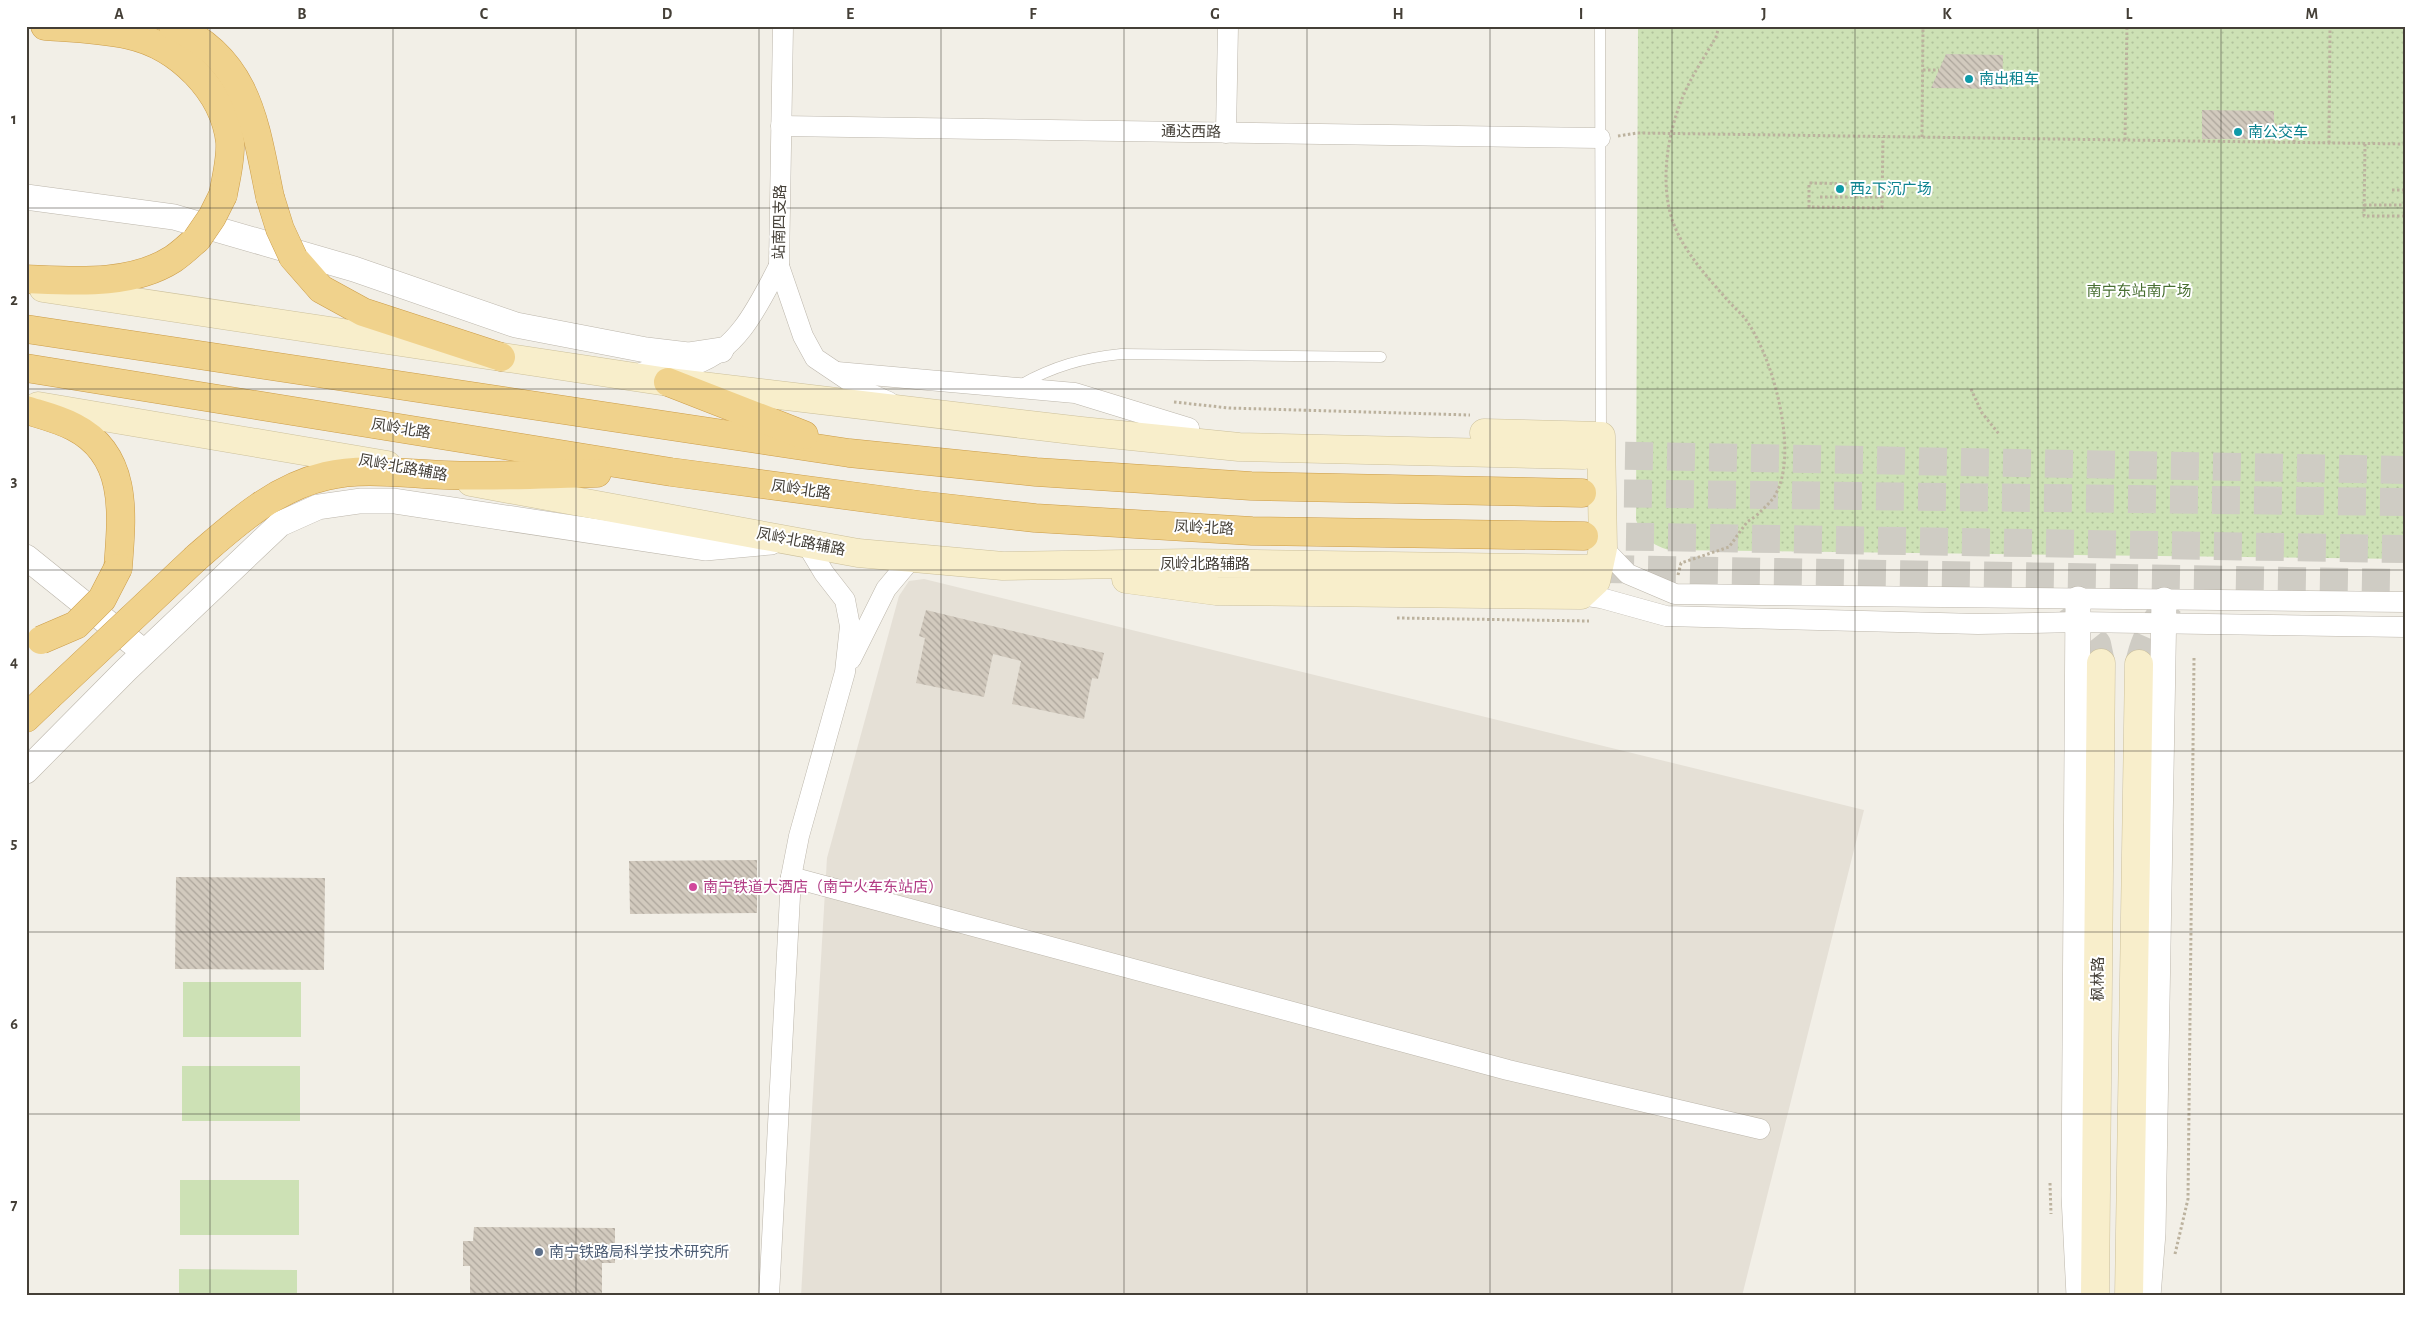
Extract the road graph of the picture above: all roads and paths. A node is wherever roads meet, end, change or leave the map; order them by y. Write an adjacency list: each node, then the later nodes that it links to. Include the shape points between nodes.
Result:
1 (45, 26): 33 (highway, bridge, via 130,35 164,48 210,89 223,113 230,143 222,195 212,218 197,239 173,260 114,279)
2 (174, 26): 37 (highway, bridge, via 194,35 220,56 236,79 251,112 280,229 293,257 321,288 363,312)
3 (783, 26): 13 (street, 站南四支路)
4 (1228, 26): 14 (street)
5 (1600, 26): 17 (lane)
6 (1719, 26): 64 (path, bridge, via 1680,103 1669,144 1666,174 1669,208 1678,232 1697,265 1750,326 1779,400 1785,442 1782,476 1774,496 1747,522 1729,547 1681,563)
7 (1923, 26): 10 (path)
8 (2126, 26): 18 (path)
9 (2330, 26): 20 (path)
10 (1923, 70): 11 (path); 16 (path)
11 (1939, 70)
12 (2274, 124): 19 (path, via 2294,125)
13 (781, 126): 14 (street, 通达西路); 32 (street, 站南四支路)
14 (1226, 133): 17 (street, 通达西路)
15 (1883, 137): 16 (path); 17 (path, via 1637,133); 28 (path)
16 (1922, 137): 18 (path)
17 (1600, 138): 53 (lane)
18 (2125, 140): 19 (path)
19 (2294, 143): 20 (path)
20 (2329, 143): 21 (path)
21 (2365, 144): 22 (path); 29 (path)
22 (2405, 144)
23 (1862, 184): 28 (path, via 1809,183 1809,207 1882,208)
24 (2392, 190): 25 (path)
25 (2405, 190)
26 (26, 197): 36 (street, via 174,217 354,270 516,325 646,350 688,355)
27 (1820, 197): 28 (path)
28 (1882, 198)
29 (2364, 205): 30 (path); 31 (path, via 2364,216)
30 (2405, 205)
31 (2405, 216)
32 (779, 266): 36 (street, via 756,311); 40 (street, 站南四支路, via 815,358)
33 (26, 279)
34 (26, 285): 37 (main road)
35 (26, 328): 54 (highway)
36 (721, 350): 41 (street, via 696,364)
37 (501, 357): 41 (main road)
38 (1381, 357): 43 (lane, via 1121,354 1085,358 1043,372)
39 (26, 368): 55 (highway, 凤岭北路)
40 (836, 372): 43 (street); 48 (street, 站南四支路, via 864,391)
41 (605, 373): 42 (main road)
42 (668, 382): 48 (main road); 54 (highway)
43 (1014, 389): 50 (street, via 1074,394)
44 (1971, 389): 52 (path, via 1982,412)
45 (1165, 401): 49 (path, via 1229,408)
46 (26, 404): 56 (main road, 凤岭北路辅路)
47 (26, 410): 70 (highway, bridge, via 74,427 103,448 118,481 122,524 118,568 102,600 76,625)
48 (914, 412): 51 (main road)
49 (1477, 415)
50 (1189, 428): 51 (main road); 53 (main road)
51 (1081, 431): 53 (main road, via 1239,447)
52 (1999, 434)
53 (1592, 445): 59 (main road)
54 (849, 453): 57 (highway, via 1036,472 1251,486)
55 (671, 472): 56 (highway); 59 (highway, 凤岭北路, via 1035,518 1252,531)
56 (446, 475): 58 (main road, 凤岭北路辅路); 76 (highway, bridge, via 362,471 326,476 255,507)
57 (1582, 493)
58 (798, 542): 61 (main road, 凤岭北路辅路, via 858,553); 71 (street, via 705,548 394,501 360,501 318,507 280,524); 75 (street, via 845,600 850,626)
59 (1594, 542): 64 (street, via 1628,574); 65 (main road, via 1596,581)
60 (26, 557): 71 (street)
61 (912, 558): 62 (main road, 凤岭北路辅路); 75 (street, via 886,589)
62 (1002, 566): 63 (main road, 凤岭北路辅路, via 1190,564); 65 (main road, via 1216,591)
63 (1587, 569)
64 (1675, 594): 67 (street)
65 (1581, 595): 67 (street, via 1666,616 1978,624)
66 (2405, 602): 68 (street)
67 (2078, 610): 68 (street); 73 (street)
68 (2164, 611): 69 (street); 74 (street)
69 (2405, 626)
70 (34, 641)
71 (144, 652): 77 (street)
72 (2194, 658): 80 (path, via 2188,1199)
73 (2089, 660): 82 (street, via 2075,1070 2074,1196); 83 (main road, 枫林路)
74 (2151, 660): 84 (main road); 85 (street, via 2156,1073 2153,1233)
75 (845, 672): 78 (street, via 799,836)
76 (26, 718)
77 (26, 770)
78 (791, 876): 79 (street, via 1508,1070); 81 (street)
79 (1760, 1130)
80 (2174, 1257)
81 (769, 1296)
82 (2079, 1296)
83 (2095, 1296)
84 (2129, 1296)
85 (2148, 1296)

